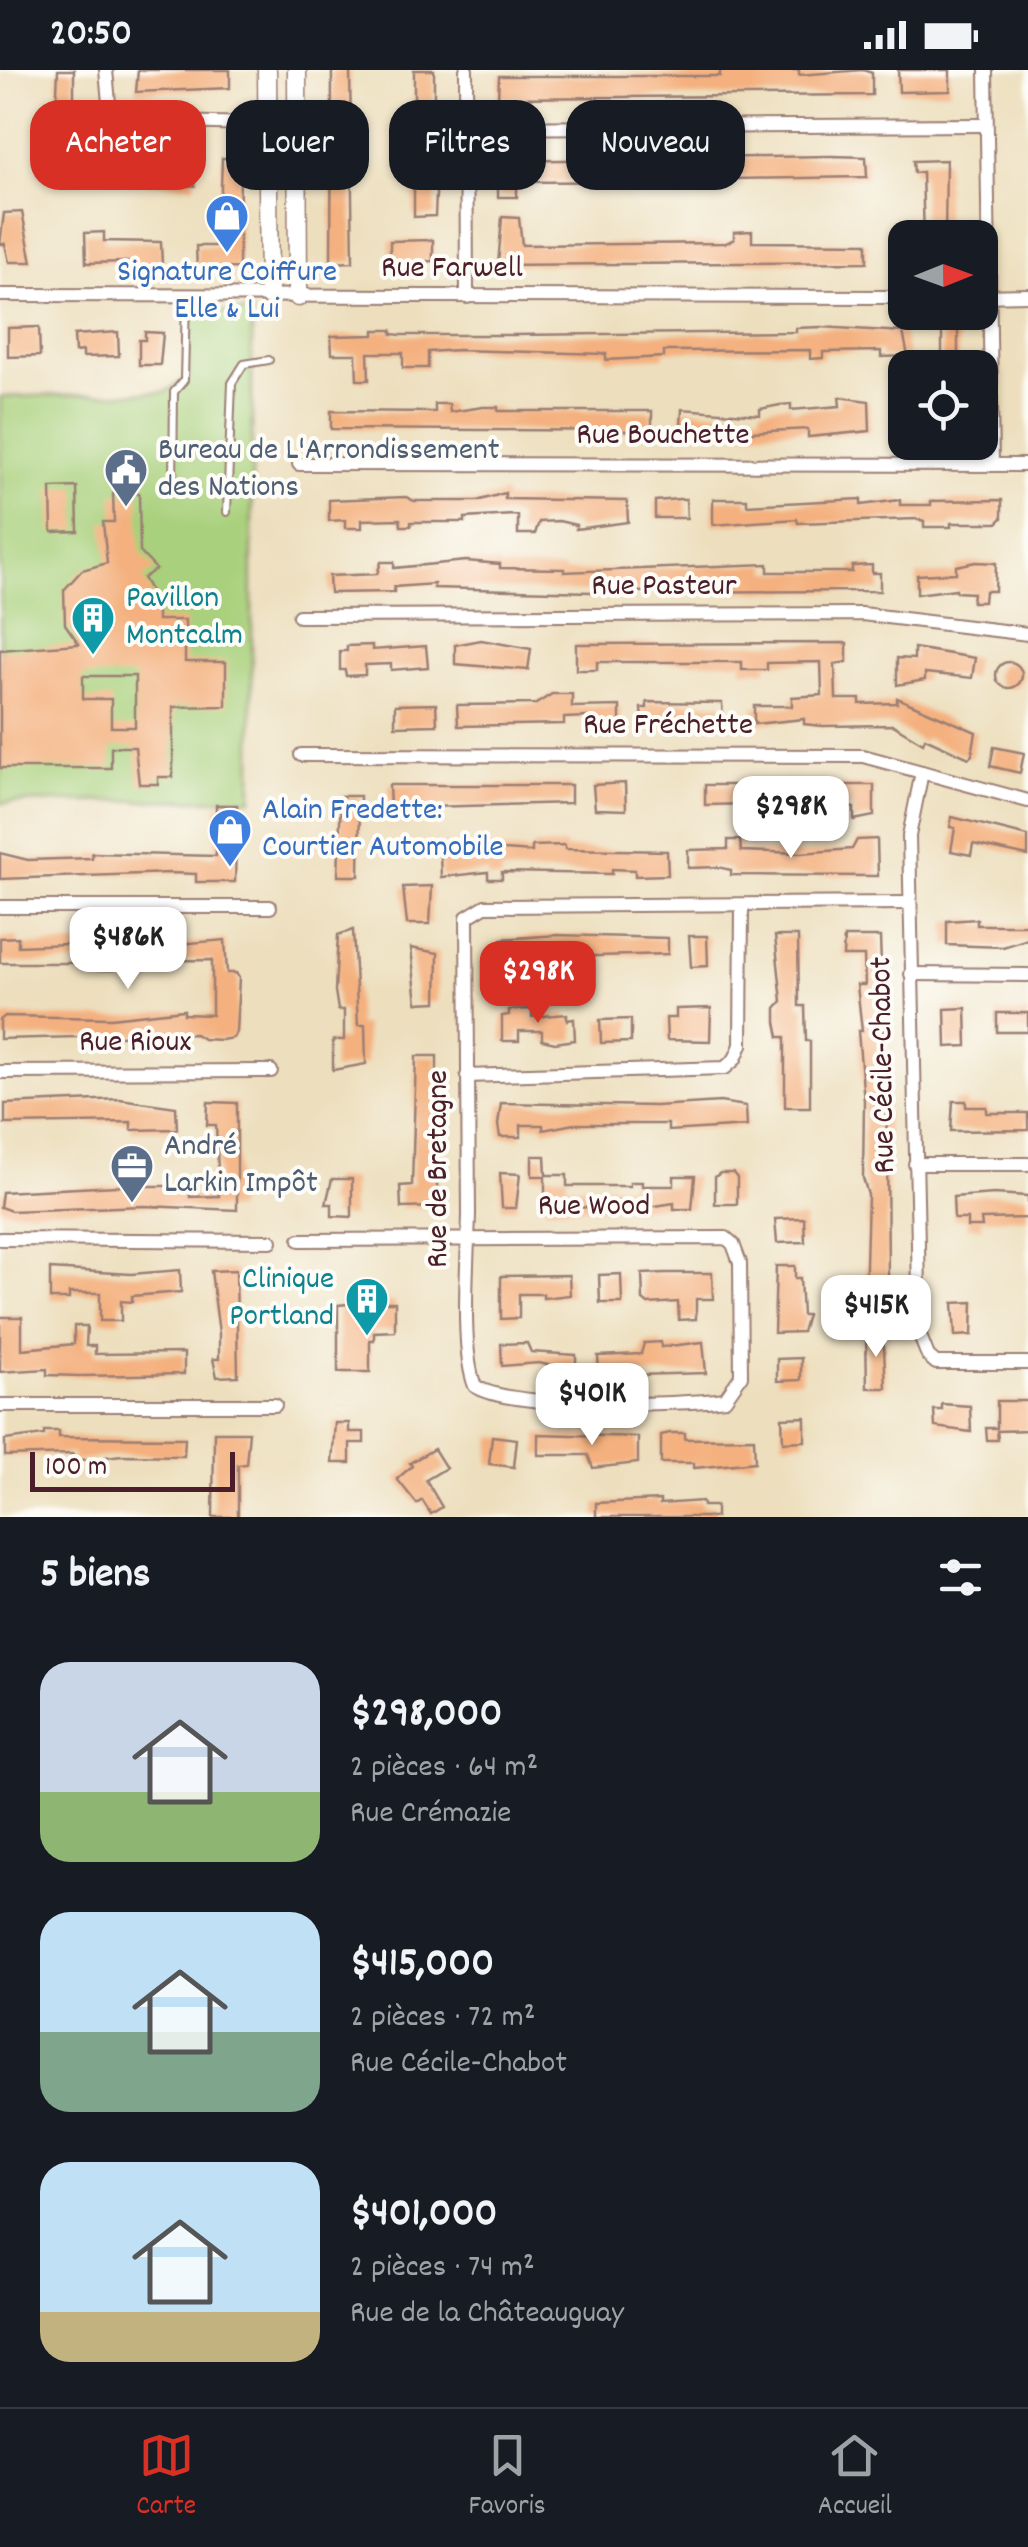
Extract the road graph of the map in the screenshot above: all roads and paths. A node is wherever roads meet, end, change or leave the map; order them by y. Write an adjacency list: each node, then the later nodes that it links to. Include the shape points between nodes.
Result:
1 (106, 70): 9 (street, via 109,103 128,121)
2 (267, 70): 6 (main road)
3 (297, 70): 7 (main road)
4 (466, 70): 8 (street)
5 (986, 70): 10 (street)
6 (268, 100)
7 (297, 100)
8 (466, 100)
9 (226, 123)
10 (985, 125): 11 (street); 15 (street)
11 (546, 128)
12 (268, 190): 18 (main road)
13 (297, 190): 21 (main road)
14 (466, 190): 22 (street)
15 (985, 220)
16 (0, 295): 20 (street, Rue Farwell)
17 (1028, 295): 19 (street)
18 (269, 296): 20 (street, Rue Farwell); 21 (street, Rue Farwell)
19 (998, 296)
20 (186, 297): 29 (lane, via 184,380 174,392)
21 (298, 297): 22 (street, Rue Farwell)
22 (466, 297): 23 (street, Rue Farwell)
23 (888, 297)
24 (986, 330): 27 (street)
25 (269, 360): 30 (lane, via 244,364 232,384)
26 (299, 464): 27 (street, Rue Bouchette)
27 (992, 464): 28 (street, Rue Bouchette)
28 (1028, 464)
29 (174, 486)
30 (228, 512)
31 (300, 616): 32 (street, Rue Pasteur, via 862,614)
32 (1028, 634)
33 (301, 754): 34 (street, Rue Fréchette, via 849,755)
34 (922, 772): 35 (street, Rue Fréchette); 36 (street, Rue Cécile-Chabot, via 910,819)
35 (1028, 801)
36 (909, 903): 37 (street, Rue de Bretagne); 40 (street, Rue Cécile-Chabot)
37 (742, 906): 44 (street, via 741,1045 725,1068); 44 (street, Rue de Bretagne, via 476,909 466,926)
38 (0, 907): 39 (street)
39 (270, 907)
40 (911, 974): 41 (street); 45 (street, Rue Cécile-Chabot)
41 (1028, 975)
42 (270, 1071): 43 (street, Rue Rioux)
43 (0, 1072)
44 (467, 1076): 47 (street, Rue de Bretagne)
45 (915, 1164): 46 (street); 51 (street, Rue Cécile-Chabot, via 920,1336 928,1356 946,1364)
46 (1028, 1164)
47 (468, 1236): 50 (street, Rue Wood); 52 (street, Rue de Bretagne, via 469,1364 476,1386 578,1402 715,1400); 52 (street, Rue Wood, via 726,1238 740,1263 741,1376)
48 (0, 1239): 49 (street)
49 (271, 1240)
50 (300, 1240)
51 (1028, 1363)
52 (732, 1393)
53 (0, 1405): 54 (street)
54 (275, 1405)

